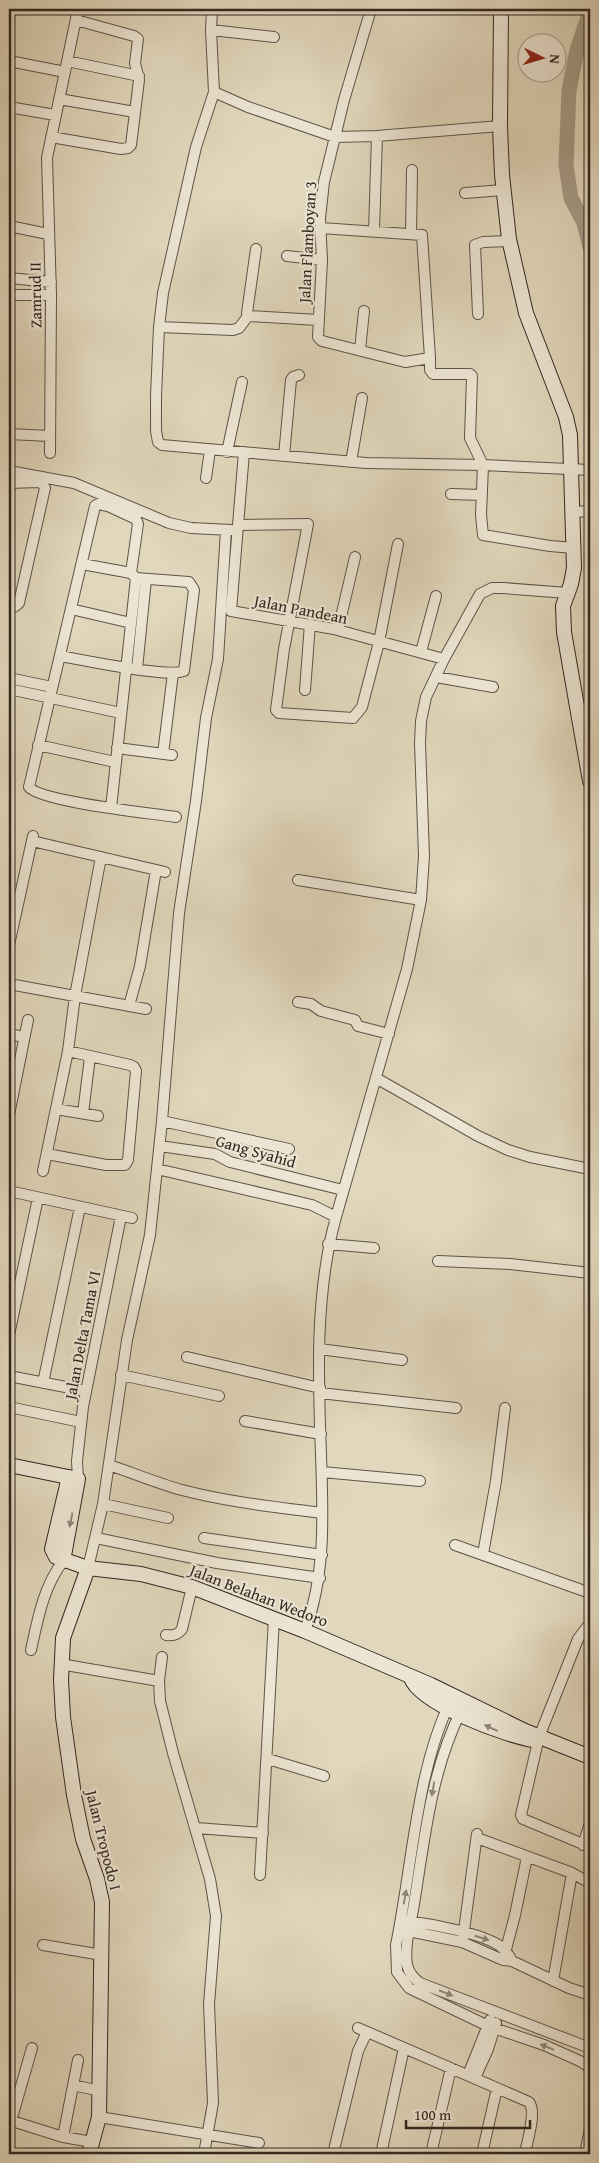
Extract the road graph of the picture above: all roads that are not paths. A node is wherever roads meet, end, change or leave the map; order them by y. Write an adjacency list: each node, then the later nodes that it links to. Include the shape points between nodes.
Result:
1 (78, 9): 5 (street, Zamrud II)
2 (212, 9): 6 (street)
3 (371, 9): 20 (street, Jalan Flamboyan 3)
4 (501, 9): 17 (street)
5 (76, 20): 9 (street, Zamrud II); 11 (street, via 136,36 135,64)
6 (211, 30): 7 (street); 12 (street)
7 (274, 37)
8 (9, 61): 10 (street)
9 (67, 61): 10 (street, Zamrud II); 11 (street)
10 (65, 72): 13 (street, Zamrud II)
11 (139, 76): 15 (street)
12 (214, 92): 20 (street); 41 (street, via 196,147 165,284)
13 (59, 99): 15 (street); 16 (street, Zamrud II)
14 (9, 107): 16 (street)
15 (135, 112): 19 (street, via 128,148)
16 (55, 115): 19 (street, Zamrud II)
17 (500, 126): 18 (street); 22 (street)
18 (377, 136): 20 (street); 26 (street)
19 (50, 137): 27 (street, Zamrud II)
20 (335, 137): 25 (street, Jalan Flamboyan 3, via 324,182)
21 (412, 170): 28 (street)
22 (503, 190): 23 (street); 29 (street)
23 (465, 193)
24 (9, 226): 27 (street)
25 (321, 228): 26 (street); 32 (street, Jalan Flamboyan 3)
26 (374, 231): 28 (street)
27 (48, 234): 34 (street, Zamrud II)
28 (411, 234): 43 (street, via 422,236)
29 (510, 241): 38 (street, via 475,245); 56 (street, via 526,313 568,426)
30 (256, 249): 39 (street)
31 (287, 256): 32 (street)
32 (322, 260): 40 (street, Jalan Flamboyan 3)
33 (9, 278): 34 (street)
34 (51, 282): 35 (street, Zamrud II)
35 (51, 294): 36 (street); 48 (street, Zamrud II)
36 (9, 295)
37 (364, 311): 42 (street)
38 (478, 314)
39 (248, 316): 40 (street); 41 (street, via 239,328 233,330)
40 (318, 320): 42 (street, via 320,340)
41 (159, 327): 49 (street, via 158,442)
42 (360, 350): 43 (street, via 405,362)
43 (430, 358): 55 (street, via 433,374 467,373 472,376 470,438)
44 (299, 375): 53 (street, via 291,380)
45 (242, 382): 50 (street)
46 (362, 398): 54 (street)
47 (9, 434): 48 (street)
48 (50, 436): 52 (street, Zamrud II)
49 (210, 450): 50 (street); 59 (street)
50 (227, 452): 51 (street)
51 (244, 452): 53 (street); 65 (street)
52 (50, 453)
53 (284, 456): 54 (street)
54 (351, 462): 55 (street)
55 (483, 465): 56 (street); 62 (street)
56 (572, 468): 57 (street); 64 (street)
57 (590, 470)
58 (9, 471): 65 (street, via 74,483 169,523 191,528)
59 (206, 478)
60 (9, 482): 73 (street, via 38,482 45,488 19,603)
61 (450, 494): 62 (street)
62 (481, 495): 67 (street, via 483,534)
63 (590, 511): 64 (street)
64 (573, 512): 67 (street)
65 (235, 526): 75 (street, Jalan Pandean, via 231,610); 75 (street, via 308,524); 117 (street, via 180,905)
66 (398, 544): 79 (street)
67 (574, 548): 71 (street, via 573,577)
68 (355, 557): 78 (street)
69 (82, 564): 70 (street); 70 (street, via 94,506 101,504 138,521); 74 (street)
70 (138, 577): 76 (street); 84 (street); 85 (street, via 189,582 194,590 186,667 182,672)
71 (567, 593): 82 (street, via 503,588 486,591 476,600); 96 (street, via 563,606 564,632)
72 (436, 596): 80 (street)
73 (9, 607)
74 (71, 609): 76 (street); 81 (street)
75 (289, 621): 77 (street, Jalan Pandean); 79 (street, via 276,710 279,712 356,717 362,707)
76 (131, 623): 83 (street)
77 (310, 624): 78 (street, Jalan Pandean); 90 (street)
78 (338, 630): 79 (street, Jalan Pandean)
79 (380, 642): 80 (street, Jalan Pandean)
80 (421, 652): 82 (street, Jalan Pandean)
81 (60, 656): 83 (street); 91 (street)
82 (444, 659): 86 (street)
83 (126, 667): 84 (street); 92 (street)
84 (137, 669): 85 (street)
85 (173, 673): 94 (street, via 168,754)
86 (436, 677): 88 (street); 101 (street, via 426,697 421,721 424,856)
87 (9, 678): 91 (street)
88 (493, 687)
89 (9, 689): 91 (street)
90 (305, 690)
91 (51, 692): 92 (street); 93 (street)
92 (121, 713): 94 (street)
93 (38, 745): 95 (street); 97 (street, via 30,790)
94 (117, 748): 95 (street)
95 (115, 762): 97 (street)
96 (590, 781)
97 (111, 808): 98 (street)
98 (176, 816)
99 (101, 856): 102 (street, via 32,838); 104 (street); 104 (street, via 160,871 140,966 138,1008)
100 (298, 880): 101 (street)
101 (421, 900): 108 (street, via 408,969)
102 (9, 945)
103 (9, 984): 104 (street)
104 (75, 996): 110 (street)
105 (298, 1002): 108 (street, via 355,1020 358,1026)
106 (28, 1020): 109 (street)
107 (9, 1034): 109 (street)
108 (389, 1034): 112 (street)
109 (24, 1037): 115 (street)
110 (68, 1051): 111 (street); 113 (street)
111 (90, 1057): 114 (street); 120 (street, via 130,1064 136,1069 127,1163 106,1165)
112 (376, 1078): 122 (street, via 508,1150); 124 (street)
113 (56, 1109): 114 (street); 120 (street)
114 (83, 1113): 116 (street)
115 (9, 1115)
116 (98, 1116)
117 (162, 1121): 118 (street); 119 (street)
118 (160, 1146): 121 (street); 124 (street, Gang Syahid, via 215,1154 230,1162)
119 (289, 1149)
120 (47, 1154): 123 (street)
121 (157, 1169): 129 (street, via 312,1205); 139 (street, via 145,1261)
122 (590, 1169)
123 (43, 1171)
124 (343, 1190): 129 (street)
125 (9, 1191): 126 (street)
126 (38, 1198): 127 (street); 135 (street)
127 (80, 1207): 128 (street); 141 (street)
128 (121, 1216): 130 (street); 142 (street, Jalan Delta Tama VI)
129 (336, 1217): 131 (street)
130 (132, 1218)
131 (328, 1244): 132 (street); 136 (street)
132 (374, 1248)
133 (438, 1261): 134 (street, via 510,1264)
134 (590, 1273)
135 (9, 1335)
136 (320, 1349): 138 (street); 143 (street)
137 (187, 1357): 143 (street)
138 (402, 1360)
139 (121, 1375): 144 (street); 152 (street)
140 (9, 1376): 141 (street)
141 (43, 1383): 142 (street)
142 (86, 1391): 149 (street, Jalan Delta Tama VI)
143 (320, 1391): 146 (street); 150 (street)
144 (219, 1396)
145 (9, 1407): 149 (street)
146 (456, 1408)
147 (505, 1408): 165 (street)
148 (245, 1421): 150 (street)
149 (81, 1422): 154 (street, Jalan Delta Tama VI)
150 (321, 1434): 153 (street)
151 (9, 1465): 154 (street)
152 (109, 1465): 156 (street); 157 (street, via 195,1493)
153 (322, 1472): 155 (street); 157 (street)
154 (73, 1478): 166 (street, via 52,1549 54,1556)
155 (420, 1481)
156 (103, 1504): 158 (street); 161 (street)
157 (322, 1513): 164 (street)
158 (168, 1518)
159 (9, 1528): 160 (street)
160 (9, 1536)
161 (96, 1538): 167 (street); 168 (street, via 217,1563)
162 (204, 1538): 164 (street)
163 (455, 1545): 165 (street)
164 (322, 1554): 168 (street)
165 (483, 1554): 170 (street)
166 (63, 1561): 167 (street, Jalan Belahan Wedoro); 175 (street, via 44,1594)
167 (88, 1568): 169 (street, Jalan Belahan Wedoro, via 141,1574); 177 (street, Jalan Tropodo I, via 63,1638)
168 (320, 1578): 173 (street, via 314,1609)
169 (192, 1587): 171 (street, Jalan Belahan Wedoro); 174 (street, via 180,1633)
170 (590, 1594)
171 (274, 1618): 173 (street, Jalan Belahan Wedoro); 182 (street)
172 (590, 1623): 180 (street, via 578,1639)
173 (305, 1631): 179 (street, Jalan Belahan Wedoro, via 431,1685)
174 (166, 1635)
175 (31, 1650)
176 (162, 1657): 178 (street)
177 (60, 1664): 178 (street); 196 (street, Jalan Tropodo I, via 63,1718 74,1795 83,1839 100,1890)
178 (159, 1681): 185 (street, via 168,1736)
179 (456, 1705): 180 (street, Jalan Belahan Wedoro); 192 (street, one-way to 179, via 423,1784 432,1752); 193 (street, one-way to 193, via 435,1781)
180 (543, 1740): 181 (street, Jalan Belahan Wedoro); 187 (street, via 521,1817)
181 (590, 1757)
182 (268, 1759): 183 (street); 186 (street)
183 (324, 1776)
184 (590, 1824): 187 (street)
185 (196, 1828): 186 (street); 215 (street, via 216,1916 209,2004 213,2103)
186 (263, 1833): 190 (street)
187 (587, 1846)
188 (527, 1857): 189 (street); 194 (street, via 477,1836); 197 (street)
189 (572, 1873): 191 (street); 198 (street)
190 (260, 1875)
191 (590, 1883)
192 (400, 1925): 193 (street); 201 (street, via 395,1965 400,1979 420,1994)
193 (411, 1926): 194 (street); 200 (street, one-way to 200, via 407,1960 415,1980)
194 (463, 1937): 197 (street)
195 (43, 1945): 196 (street)
196 (102, 1955): 211 (street, Jalan Tropodo I)
197 (507, 1958): 198 (street)
198 (554, 1981): 199 (street)
199 (590, 1995)
200 (496, 2013): 201 (street); 204 (street)
201 (491, 2027): 207 (street, one-way to 201, via 544,2045); 208 (street)
202 (32, 2048): 213 (street)
203 (404, 2048): 206 (street); 220 (street, via 363,2030); 221 (street)
204 (590, 2048)
205 (78, 2060): 209 (street)
206 (450, 2068): 208 (street); 222 (street)
207 (590, 2068)
208 (472, 2076): 210 (street)
209 (73, 2085): 211 (street); 216 (street)
210 (497, 2088): 223 (street); 224 (street, via 532,2104)
211 (100, 2091): 212 (street, Jalan Tropodo I)
212 (99, 2117): 215 (street); 218 (street, Jalan Tropodo I)
213 (10, 2120): 216 (street)
214 (590, 2129): 225 (street)
215 (208, 2134): 217 (street); 219 (street)
216 (62, 2136): 218 (street)
217 (259, 2143)
218 (90, 2148)
219 (204, 2154)
220 (333, 2154)
221 (382, 2154)
222 (431, 2154)
223 (482, 2154)
224 (525, 2154)
225 (584, 2154)

